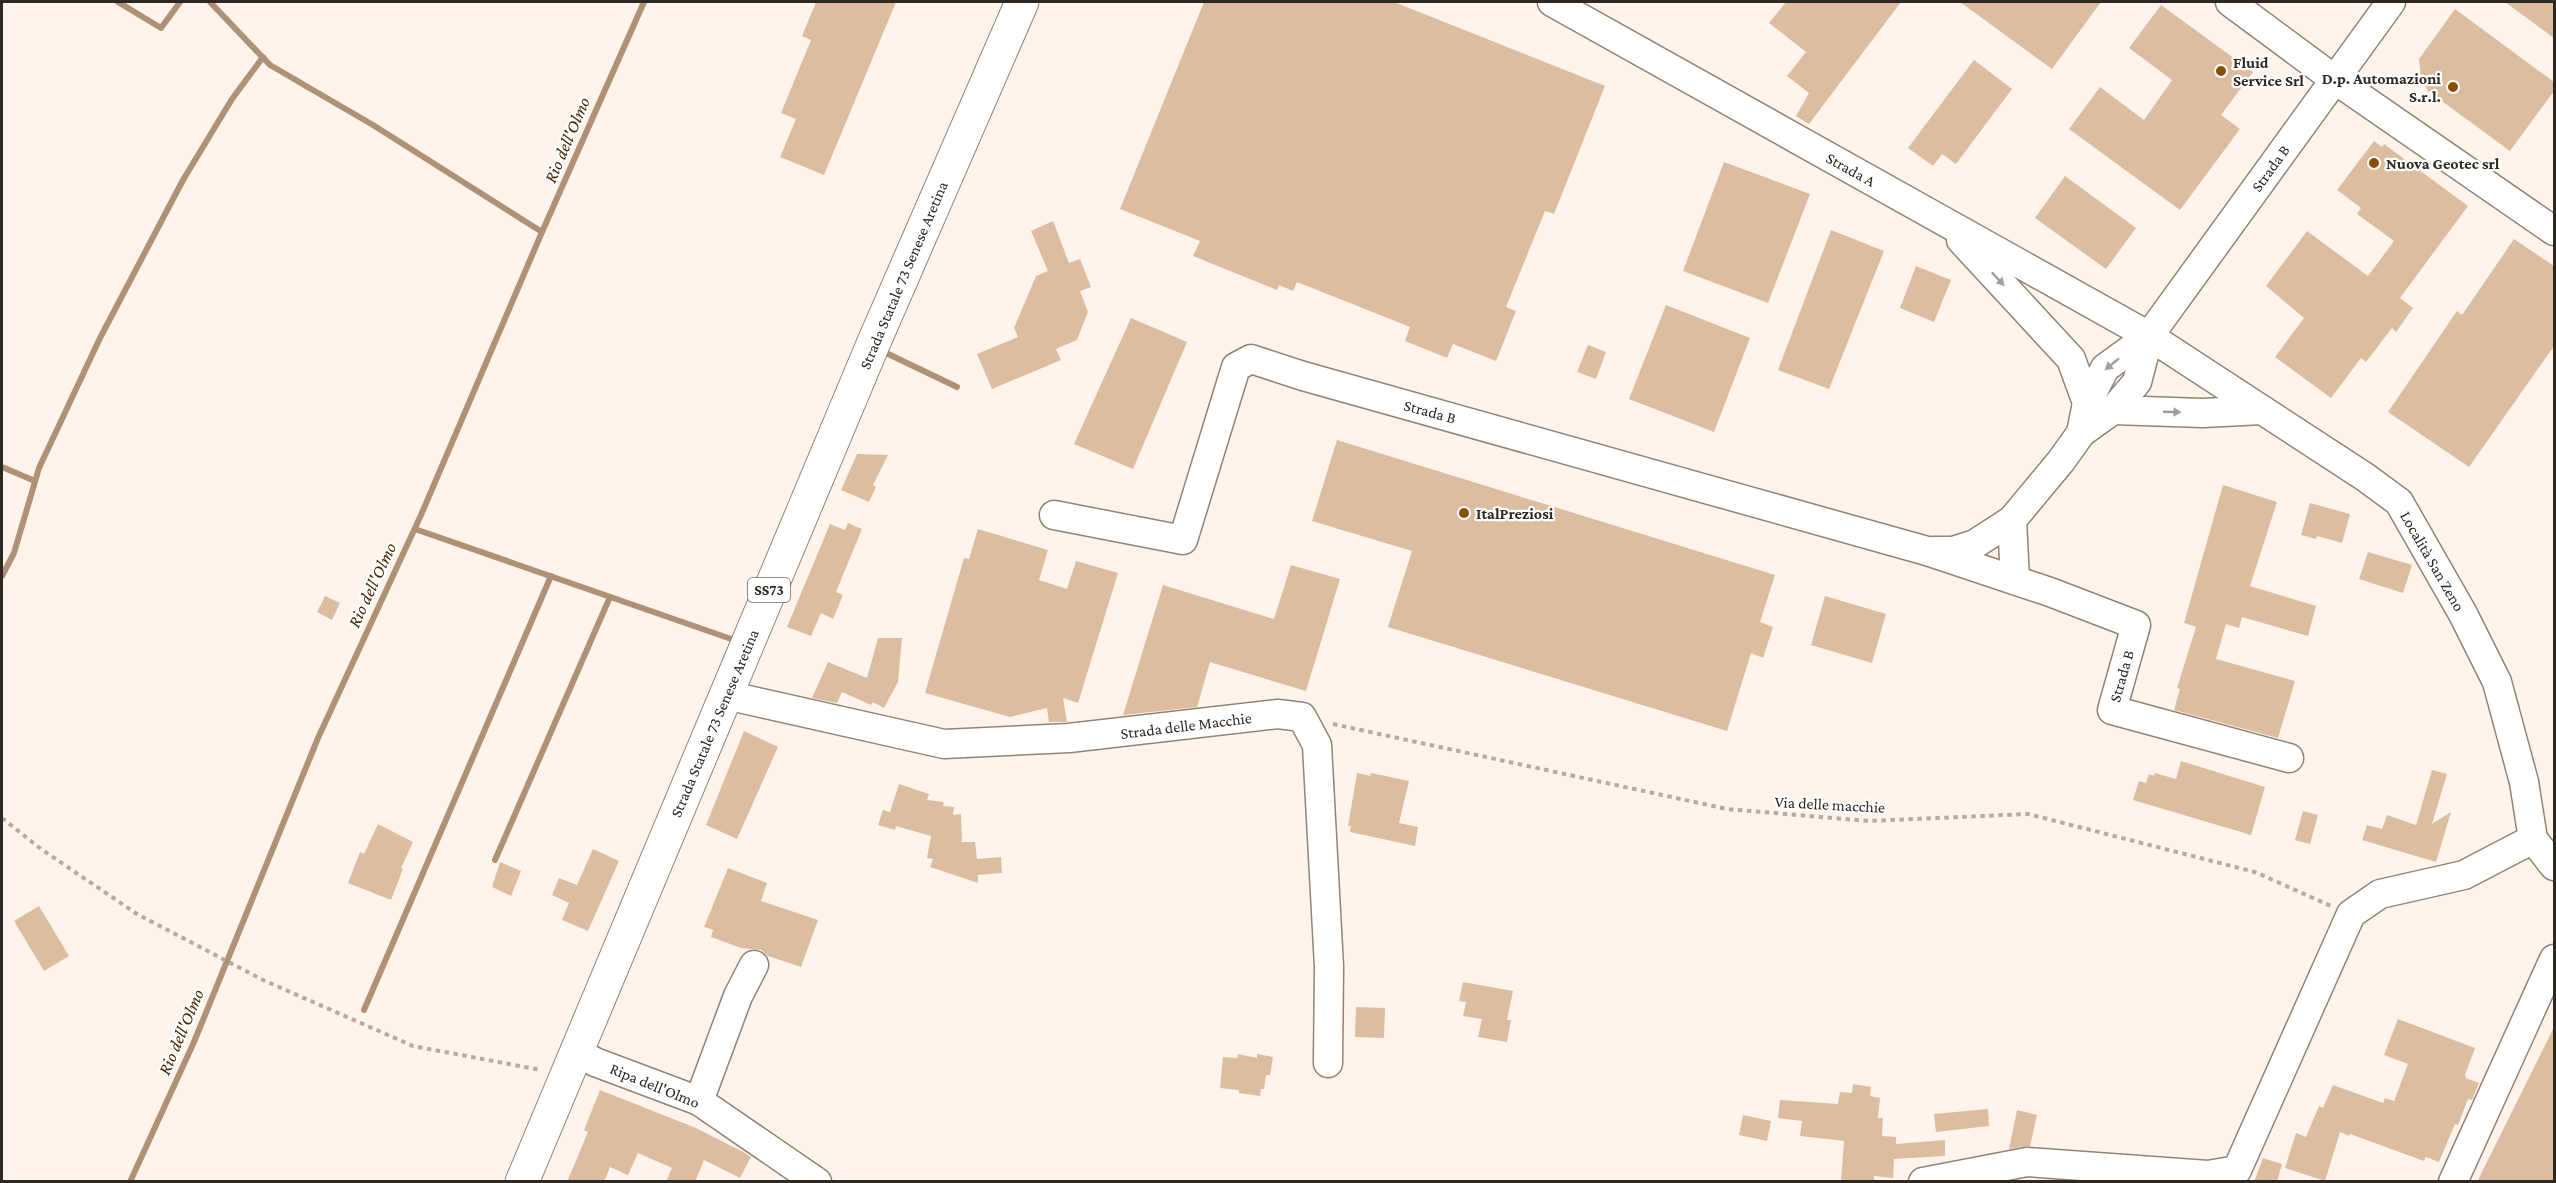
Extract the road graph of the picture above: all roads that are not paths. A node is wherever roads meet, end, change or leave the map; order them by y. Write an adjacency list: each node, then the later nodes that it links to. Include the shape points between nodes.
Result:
1 (1022, 2): 15 (main road, Strada Statale 73 Senese Aretina / SS73, via 875,364)
2 (1552, 2): 6 (street, Strada A)
3 (2230, 2): 5 (street)
4 (2391, 2): 5 (street, Strada B)
5 (2334, 79): 7 (street); 8 (street, Strada B)
6 (1944, 221): 8 (street, Strada A); 9 (street, one-way to 9, via 2071,359)
7 (2554, 231)
8 (2149, 336): 9 (street, Strada B, via 2105,368); 10 (street, Località San Zeno)
9 (2100, 407): 10 (street, one-way to 10, via 2203,413); 12 (street, Strada B)
10 (2262, 410): 17 (street, Località San Zeno, via 2399,502 2497,682 2524,782)
11 (1054, 515): 13 (street, Strada B, via 1183,540 1236,367 1251,359)
12 (2012, 520): 13 (street, Strada B, via 1975,544 1953,551); 14 (street)
13 (1927, 551): 14 (street, Strada B)
14 (2015, 580): 16 (street, Strada B, via 2136,625 2112,710)
15 (726, 695): 21 (main road, Strada Statale 73 Senese Aretina / SS73); 22 (street, Strada delle Macchie, via 944,744 1069,738 1278,714 1302,717 1317,746 1329,968)
16 (2289, 758)
17 (2533, 839): 18 (street, Località San Zeno); 27 (street, via 2464,875 2380,894 2351,914 2237,1170 2208,1175 2027,1162)
18 (2554, 866)
19 (2554, 959): 28 (street)
20 (754, 965): 23 (street, via 738,996)
21 (571, 1063): 23 (street, Ripa dell'Olmo, via 595,1062); 25 (main road, Strada Statale 73 Senese Aretina / SS73)
22 (1328, 1063)
23 (699, 1101): 24 (street, Ripa dell'Olmo)
24 (788, 1172): 26 (street, Ripa dell'Olmo)
25 (522, 1182)
26 (817, 1182)
27 (1923, 1182)
28 (2453, 1182)

